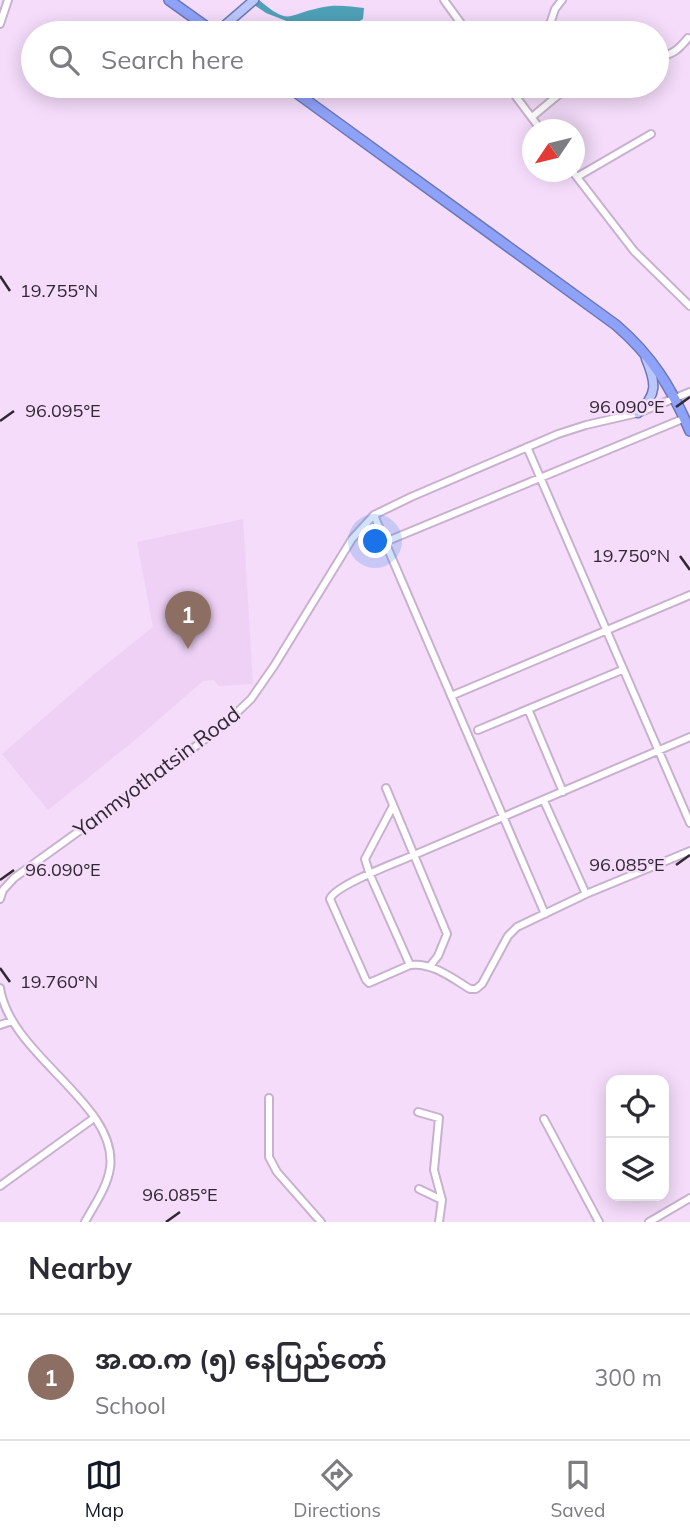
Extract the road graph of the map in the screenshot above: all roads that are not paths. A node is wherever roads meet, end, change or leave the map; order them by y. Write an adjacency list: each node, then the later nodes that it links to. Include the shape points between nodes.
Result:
1 (8, 0): 10 (street)
2 (169, 0): 6 (highway)
3 (444, 0): 8 (street)
4 (562, 0): 9 (street)
5 (250, 3): 7 (main road)
6 (199, 21)
7 (230, 21)
8 (459, 21)
9 (551, 21)
10 (0, 24)
11 (688, 38): 12 (street)
12 (669, 55)
13 (304, 98): 21 (highway, via 616,325)
14 (519, 98): 16 (street)
15 (555, 98): 16 (street)
16 (532, 117)
17 (651, 134): 18 (street)
18 (585, 169)
19 (581, 182): 20 (street, via 634,251)
20 (690, 306)
21 (642, 349): 23 (highway); 24 (main road, via 655,385 648,404)
22 (690, 392): 23 (street, Yanmyothatsin Road)
23 (676, 398): 24 (street, Yanmyothatsin Road); 25 (highway)
24 (638, 413): 27 (street, Yanmyothatsin Road, via 586,425)
25 (685, 418): 26 (highway); 28 (street)
26 (690, 431)
27 (527, 447): 28 (street); 29 (street, Yanmyothatsin Road)
28 (540, 477): 30 (street); 32 (street)
29 (374, 515): 30 (street); 50 (street, Yanmyothatsin Road, via 352,539 251,699 183,756 13,878)
30 (385, 542): 34 (street)
31 (690, 595): 32 (street)
32 (606, 632): 33 (street); 34 (street)
33 (622, 670): 35 (street); 38 (street)
34 (451, 696): 44 (street)
35 (528, 709): 36 (street); 40 (street)
36 (478, 730)
37 (690, 737): 38 (street)
38 (657, 751): 40 (street); 43 (street)
39 (386, 788): 42 (street)
40 (563, 792): 41 (street)
41 (544, 801): 44 (street); 49 (street)
42 (393, 806): 47 (street); 48 (street, via 367,853)
43 (686, 806): 45 (street)
44 (504, 818): 47 (street); 51 (street)
45 (690, 823)
46 (690, 852): 49 (street)
47 (414, 855): 48 (street); 53 (street, via 447,933)
48 (370, 875): 52 (street); 52 (street, via 333,892 330,899 369,983)
49 (586, 894): 51 (street)
50 (0, 899)
51 (544, 914): 53 (street, via 508,936 476,989)
52 (410, 965): 53 (street)
53 (430, 966)
54 (0, 988): 55 (street)
55 (12, 1021): 56 (street); 59 (street)
56 (0, 1025)
57 (269, 1098): 66 (street, via 269,1157)
58 (418, 1112): 64 (street, via 439,1118 434,1170)
59 (94, 1118): 61 (street); 65 (street, via 104,1136 110,1167)
60 (544, 1119): 68 (street)
61 (0, 1186)
62 (419, 1189): 64 (street)
63 (690, 1198): 69 (street)
64 (442, 1200): 67 (street)
65 (85, 1222)
66 (321, 1222)
67 (439, 1222)
68 (599, 1222)
69 (649, 1222)

